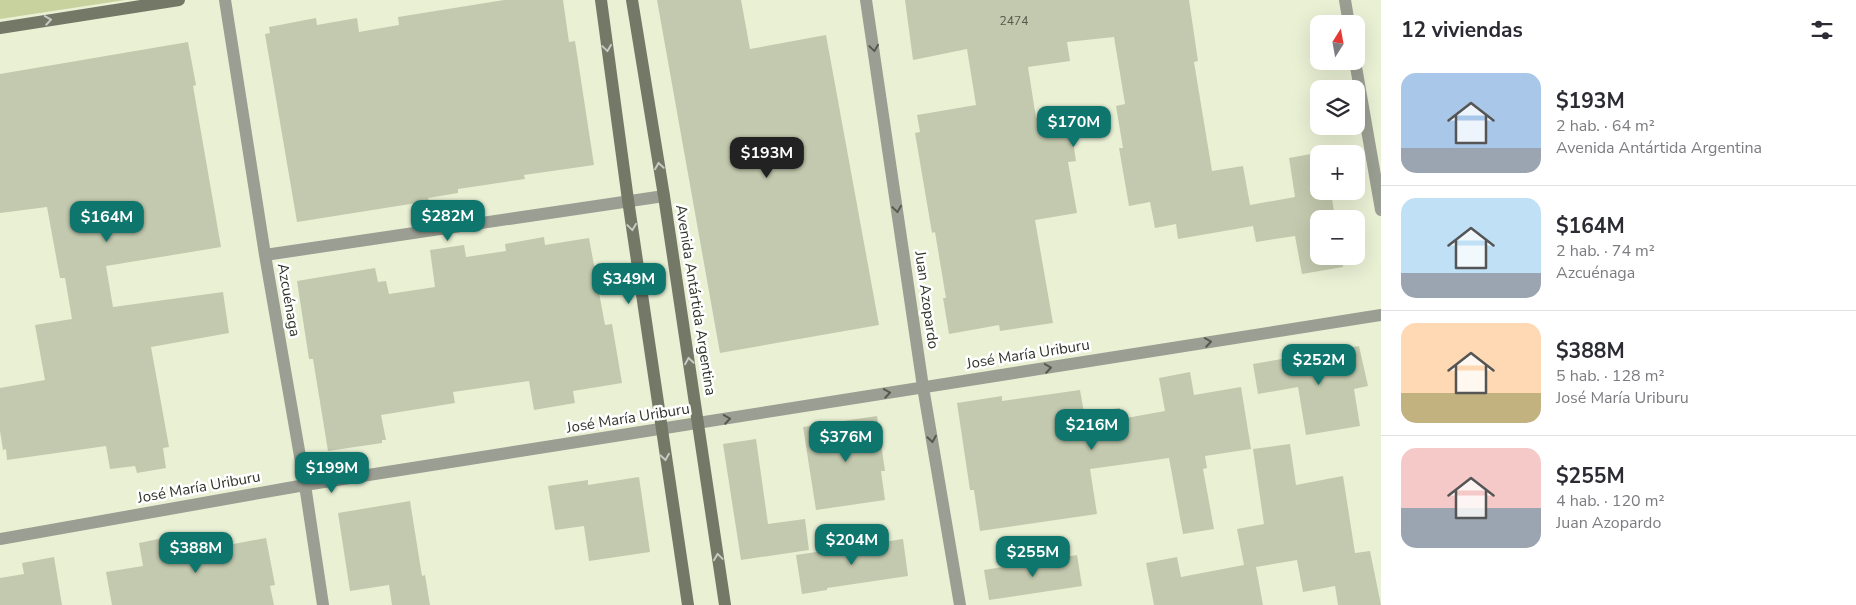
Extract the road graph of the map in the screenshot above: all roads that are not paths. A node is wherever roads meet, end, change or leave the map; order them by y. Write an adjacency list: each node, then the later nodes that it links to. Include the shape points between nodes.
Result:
1 (179, 0): 8 (main road, one-way to 1)
2 (225, 0): 13 (street, Azcuénaga)
3 (601, 0): 11 (main road, one-way to 11)
4 (632, 0): 10 (main road, Avenida Antártida Argentina, one-way to 4)
5 (866, 0): 15 (street, Juan Azopardo, one-way to 15)
6 (1345, 0): 7 (street)
7 (1348, 15)
8 (0, 28)
9 (1357, 70): 12 (street)
10 (664, 196): 11 (street); 16 (main road, Avenida Antártida Argentina, one-way to 10)
11 (628, 200): 13 (street); 17 (main road, one-way to 17)
12 (1381, 210)
13 (265, 255): 18 (street, Azcuénaga)
14 (1381, 315): 15 (street, José María Uriburu, one-way to 14)
15 (923, 387): 16 (street, José María Uriburu, one-way to 15); 23 (street, Juan Azopardo, one-way to 23)
16 (698, 423): 17 (street, José María Uriburu); 22 (main road, Avenida Antártida Argentina, one-way to 16)
17 (661, 429): 18 (street, José María Uriburu); 21 (main road, one-way to 21)
18 (305, 485): 19 (street, José María Uriburu); 20 (street, Azcuénaga)
19 (0, 539)
20 (323, 605)
21 (688, 605)
22 (725, 605)
23 (960, 605)

